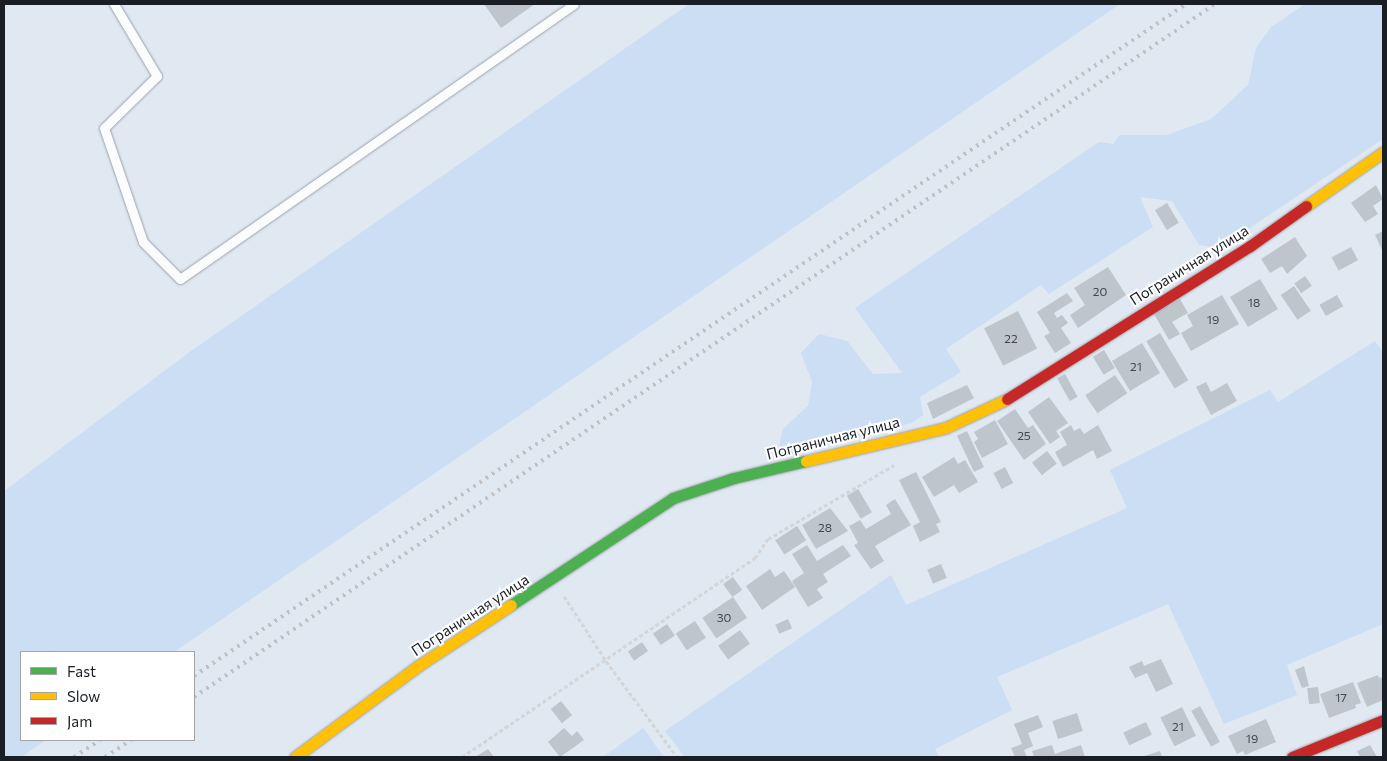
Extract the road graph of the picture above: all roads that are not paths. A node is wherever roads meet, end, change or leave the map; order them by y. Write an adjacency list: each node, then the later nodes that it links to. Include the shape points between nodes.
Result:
1 (114, 4): 2 (lane, via 157,76 104,128 142,242 180,279)
2 (574, 4)
3 (1383, 152): 5 (street, Пограничная улица, via 1250,246 994,407 945,428 694,490 652,510 554,580 495,614 418,666)
4 (1383, 720): 6 (street)
5 (295, 757)
6 (1292, 757)

